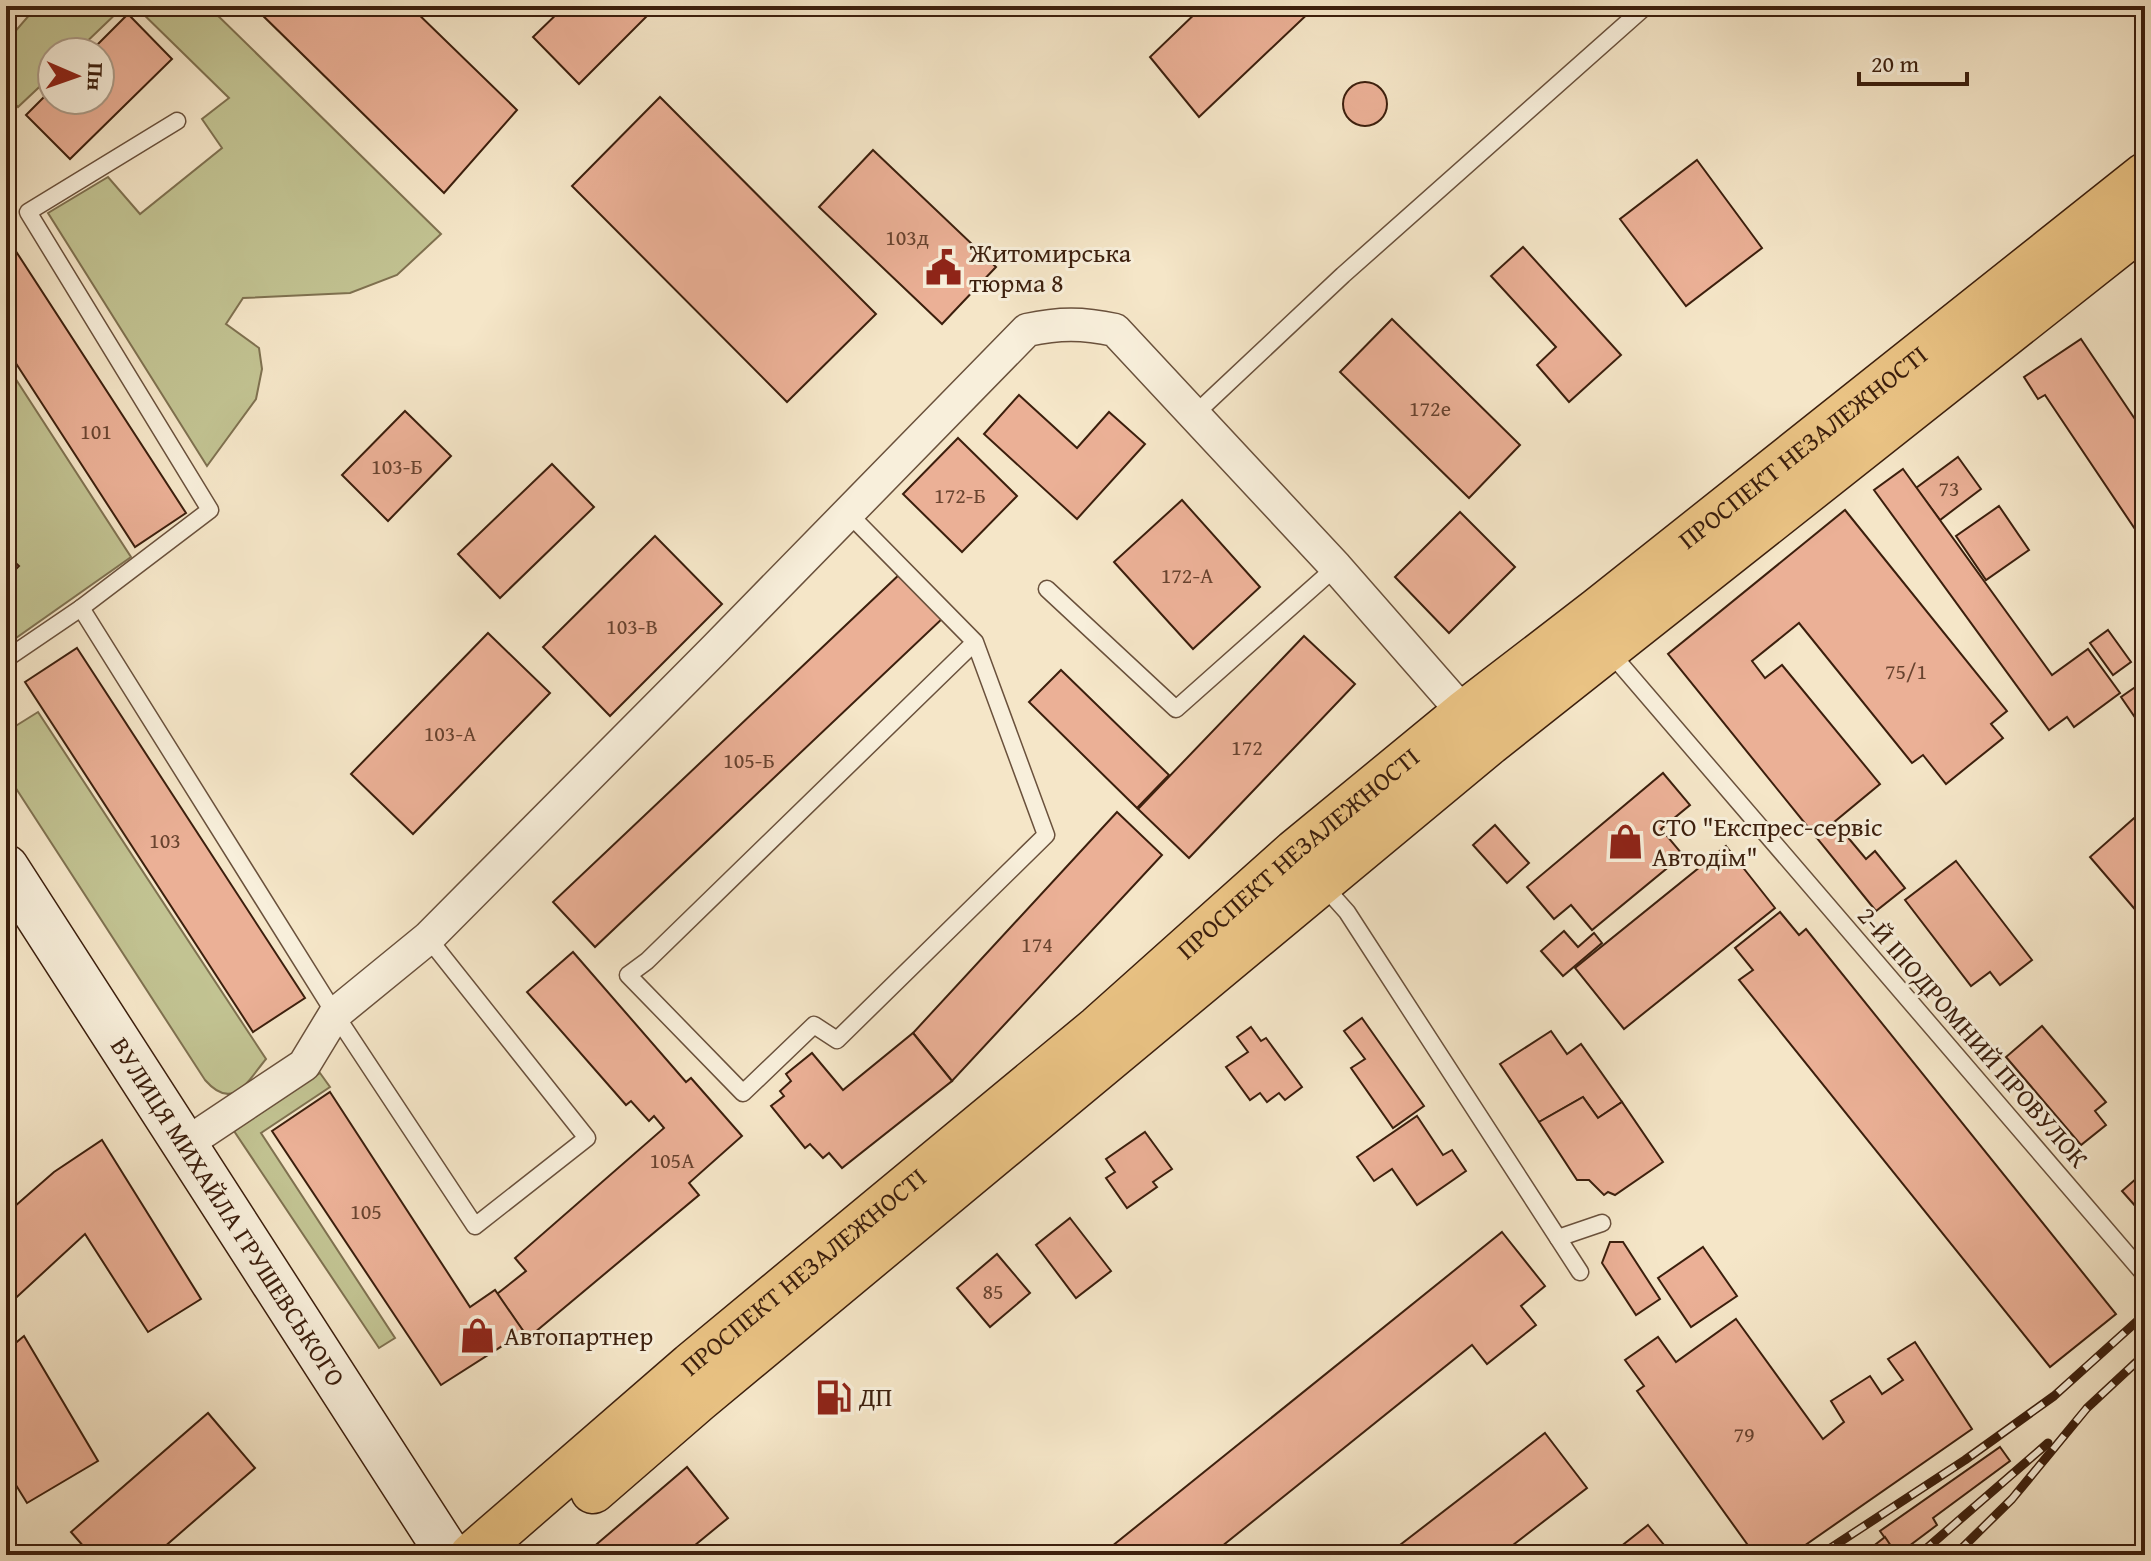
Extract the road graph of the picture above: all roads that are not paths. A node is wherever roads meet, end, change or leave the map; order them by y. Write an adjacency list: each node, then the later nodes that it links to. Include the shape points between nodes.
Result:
1 (1646, 6): 5 (lane)
2 (177, 121): 9 (lane, via 28,212 210,510)
3 (2145, 175): 13 (main road, ПРОСПЕКТ НЕЗАЛЕЖНОСТІ, via 1598,610)
4 (2145, 224): 11 (main road, ПРОСПЕКТ НЕЗАЛЕЖНОСТІ)
5 (1194, 415): 6 (street, via 1115,330 1085,323 1027,330); 7 (street)
6 (848, 513): 10 (lane); 17 (street)
7 (1336, 567): 8 (lane, via 1176,709); 13 (street)
8 (1047, 589)
9 (81, 608): 12 (lane); 18 (lane)
10 (975, 642): 10 (lane, via 1046,835 837,1040 814,1025 743,1093 628,975)
11 (1607, 649): 13 (main road, ПРОСПЕКТ НЕЗАЛЕЖНОСТІ); 23 (lane, 2-Й ІПОДРОМНИЙ ПРОВУЛОК)
12 (6, 659)
13 (1477, 728): 15 (main road, ПРОСПЕКТ НЕЗАЛЕЖНОСТІ)
14 (6, 867): 19 (main road, ВУЛИЦЯ МИХАЙЛА ГРУШЕВСЬКОГО)
15 (1308, 867): 21 (lane, via 1347,912); 26 (main road, ПРОСПЕКТ НЕЗАЛЕЖНОСТІ, via 1098,1028 691,1365); 27 (main road, ПРОСПЕКТ НЕЗАЛЕЖНОСТІ)
16 (6, 914): 24 (main road, ВУЛИЦЯ МИХАЙЛА ГРУШЕВСЬКОГО)
17 (428, 938): 18 (street); 18 (lane, via 587,1138 475,1226)
18 (335, 1014): 19 (street, via 304,1065)
19 (184, 1145): 25 (main road, ВУЛИЦЯ МИХАЙЛА ГРУШЕВСЬКОГО)
20 (1602, 1223): 21 (lane)
21 (1558, 1238): 22 (lane)
22 (1580, 1272)
23 (2145, 1275)
24 (413, 1555)
25 (449, 1555)
26 (472, 1555)
27 (518, 1555)

